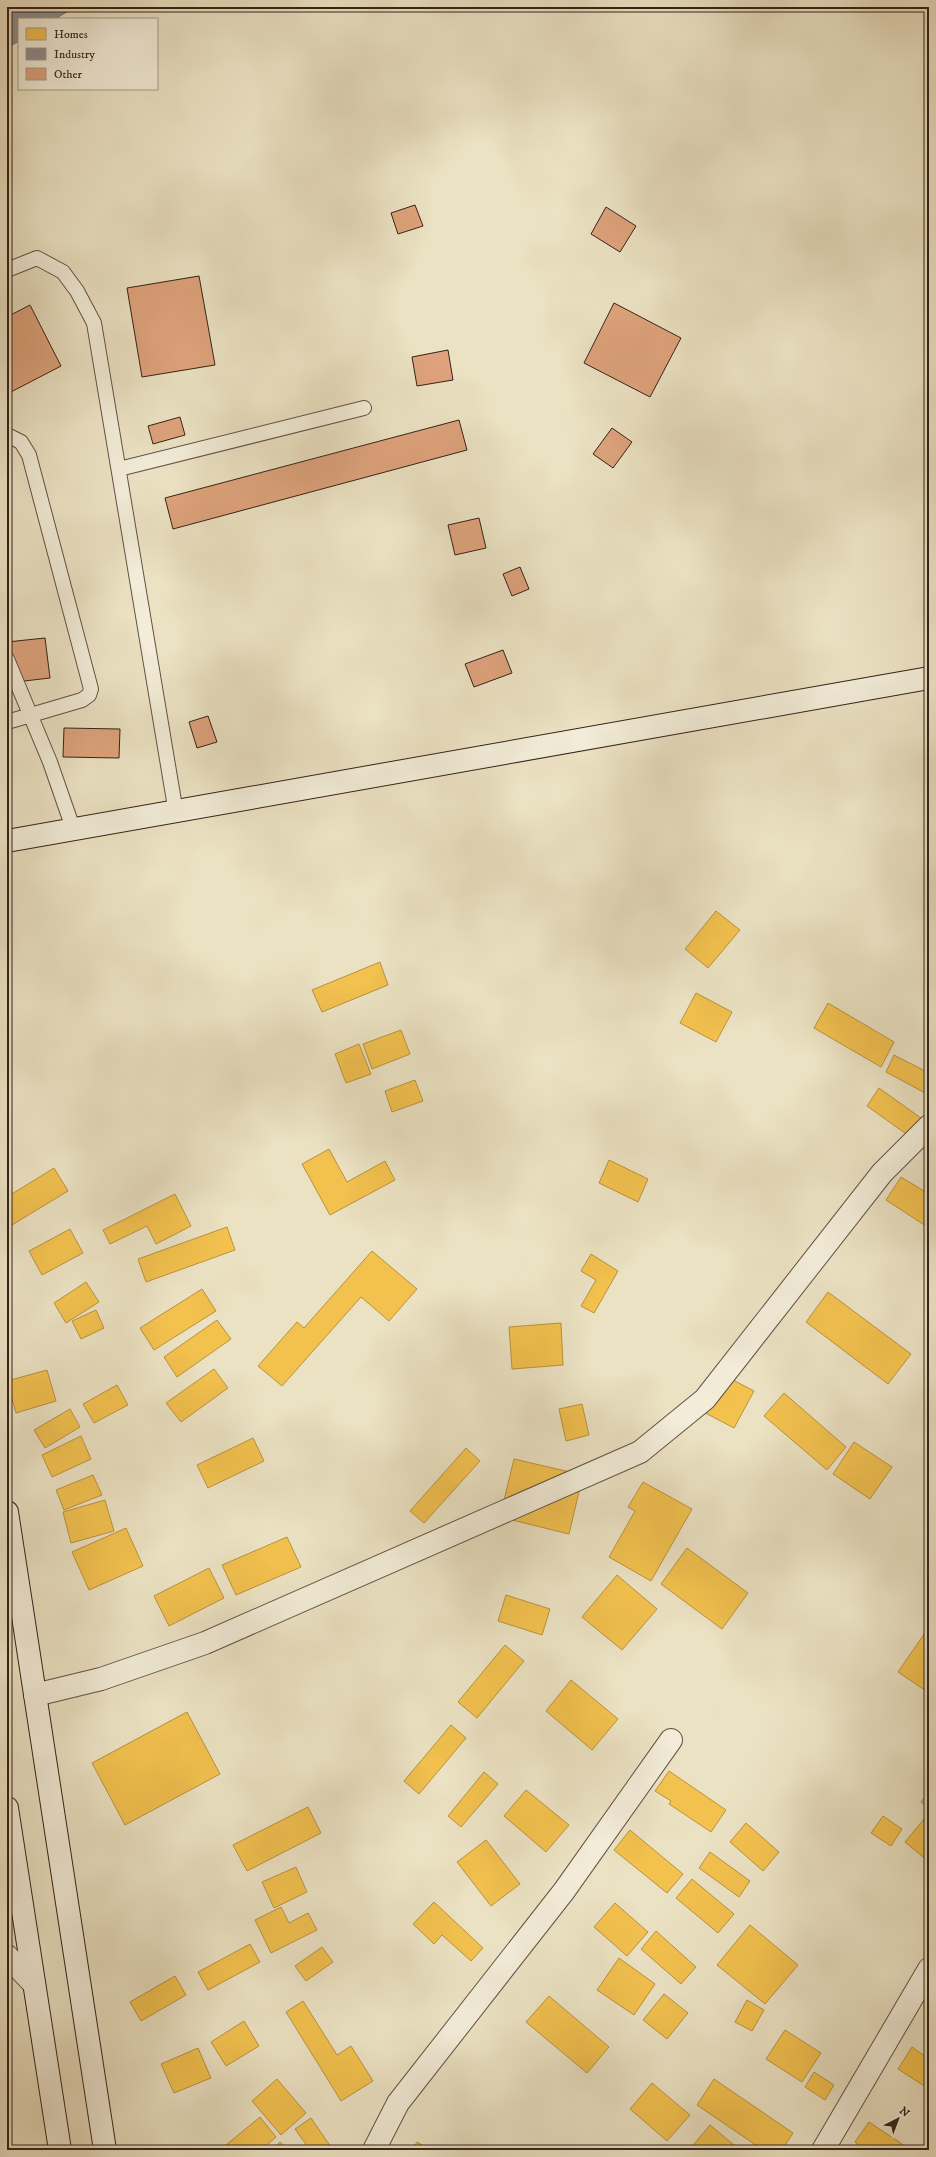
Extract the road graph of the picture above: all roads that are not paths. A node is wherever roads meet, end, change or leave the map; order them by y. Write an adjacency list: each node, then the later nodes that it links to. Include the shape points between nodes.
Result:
1 (7, 270): 4 (lane, via 37,258 63,272 77,291 94,322)
2 (364, 408): 4 (lane)
3 (7, 435): 7 (lane, via 21,442 29,455 91,689 89,695 82,700)
4 (119, 469): 9 (lane)
5 (7, 659): 7 (lane)
6 (929, 678): 9 (main road)
7 (30, 717): 8 (lane); 10 (lane, via 50,762)
8 (7, 722)
9 (176, 813): 10 (main road)
10 (74, 831): 12 (main road)
11 (7, 835): 12 (main road)
12 (29, 837): 13 (main road); 14 (main road)
13 (7, 842)
14 (7, 851)
15 (929, 1126): 17 (main road, via 882,1173 705,1399 640,1452 205,1643 101,1679)
16 (7, 1512): 17 (main road)
17 (35, 1695): 24 (main road)
18 (672, 1740): 25 (main road, via 564,1891 398,2103)
19 (7, 1808): 22 (main road)
20 (7, 1956): 22 (main road)
21 (929, 1969): 26 (main road)
22 (34, 1984): 23 (main road)
23 (60, 2150)
24 (105, 2150)
25 (374, 2150)
26 (823, 2150)

